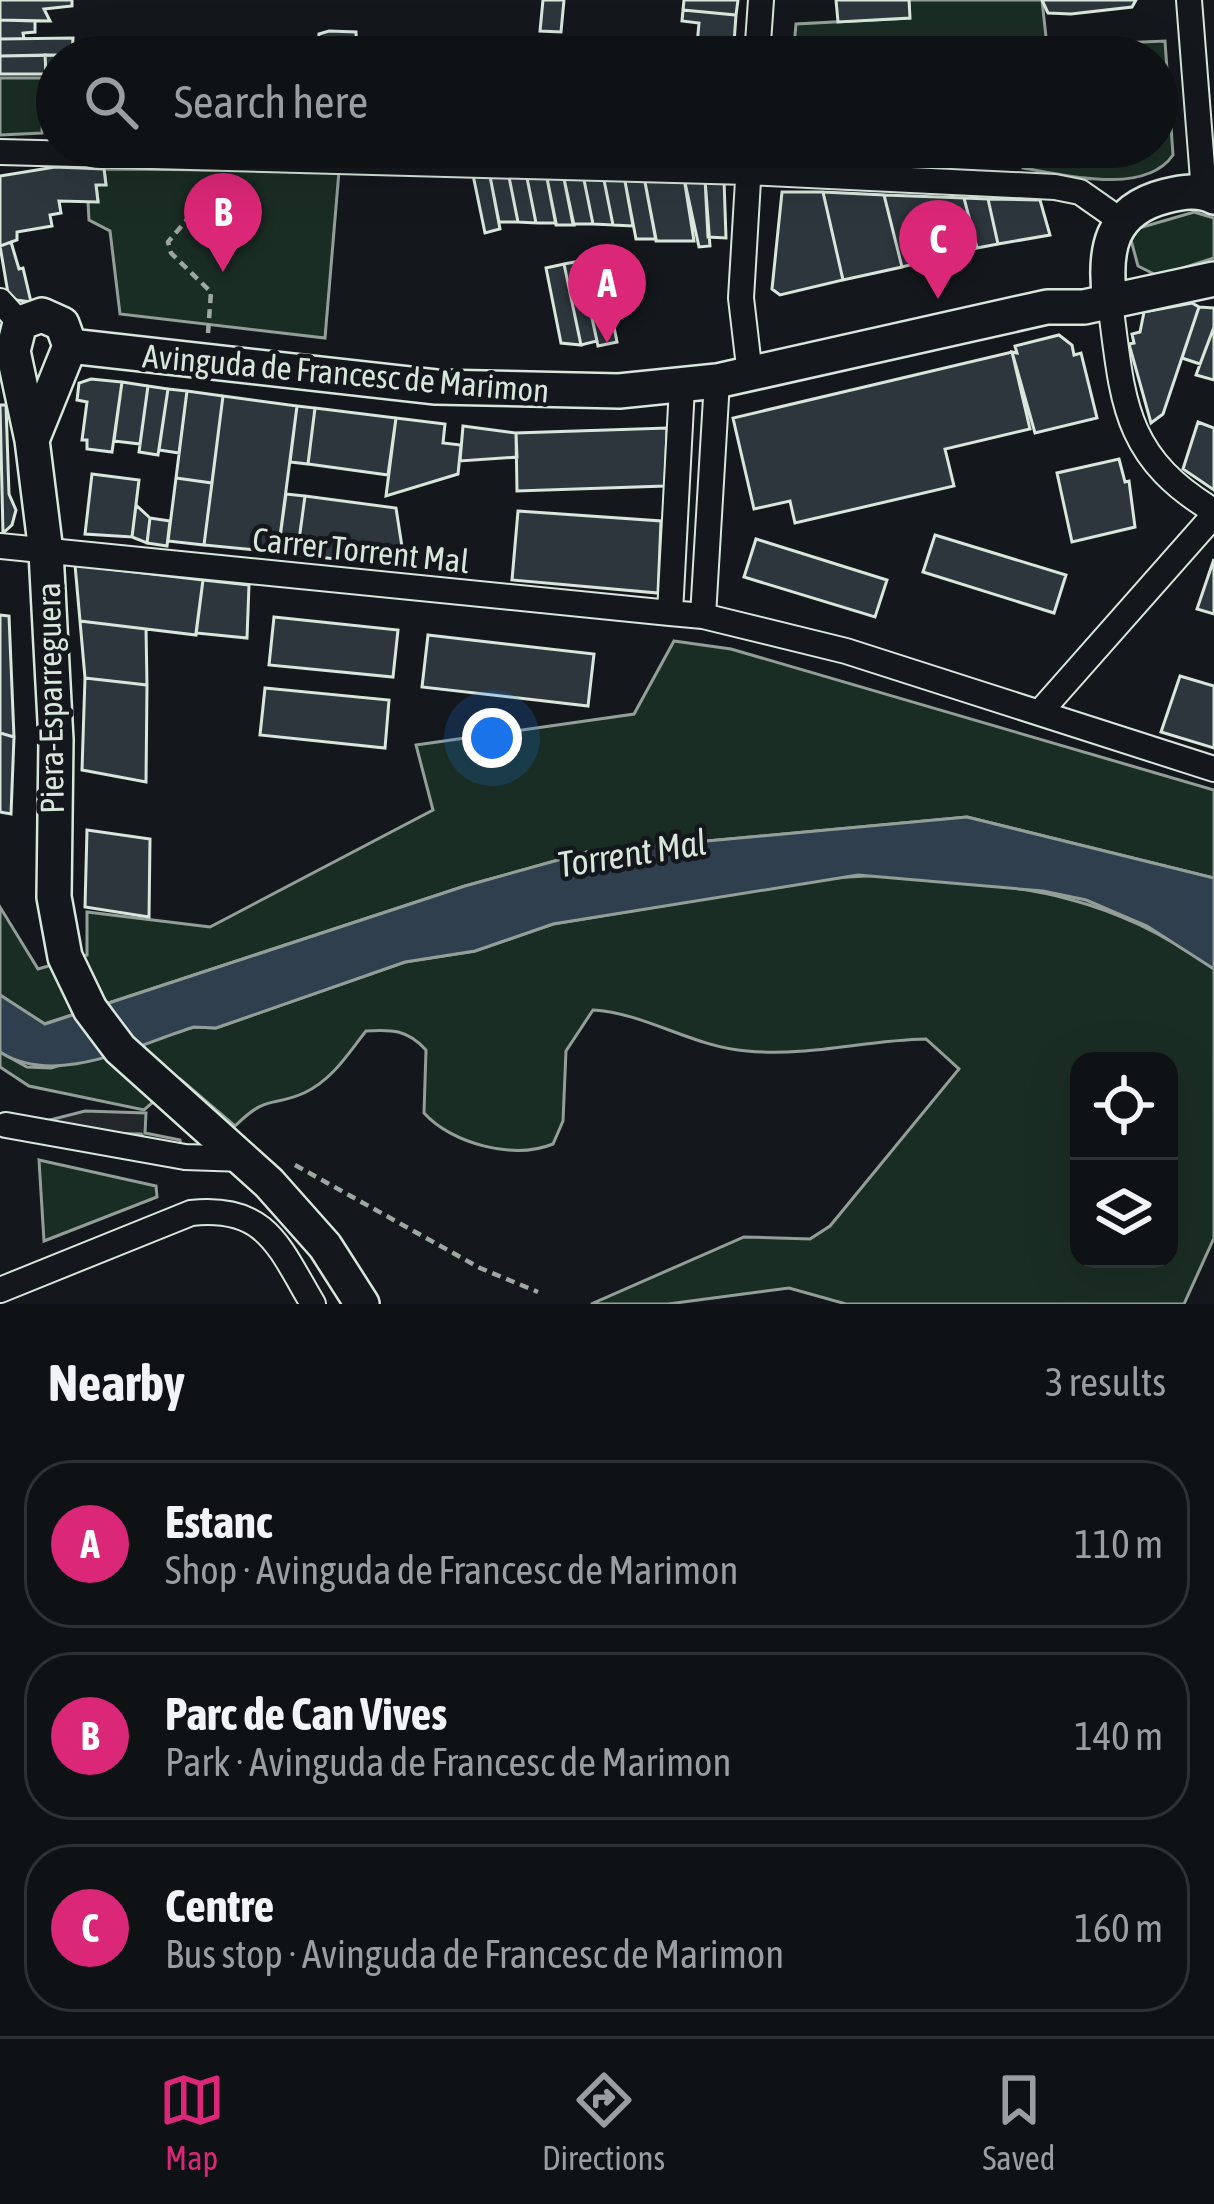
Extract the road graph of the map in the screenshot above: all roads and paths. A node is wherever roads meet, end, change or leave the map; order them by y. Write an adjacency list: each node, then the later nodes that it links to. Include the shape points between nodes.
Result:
1 (761, 0): 3 (street)
2 (1190, 0): 9 (street)
3 (758, 36)
4 (0, 152): 5 (street)
5 (36, 152)
6 (748, 168): 18 (street)
7 (847, 168): 10 (street, via 1080,192)
8 (248, 177): 16 (path, via 202,202 168,242 211,292)
9 (1209, 194): 10 (main road, via 1155,199)
10 (1113, 235): 12 (main road); 13 (main road, Avinguda de Francesc de Marimon, via 1084,279)
11 (1214, 279): 12 (main road, Avinguda de Francesc de Marimon)
12 (1110, 302): 13 (main road, Avinguda de Francesc de Marimon); 21 (street, via 1133,426 1160,472)
13 (1047, 307): 18 (main road, Avinguda de Francesc de Marimon)
14 (10, 312): 15 (main road, via 56,319); 17 (main road, Piera-Esparreguera)
15 (66, 355): 16 (main road, Avinguda de Francesc de Marimon); 17 (main road, Avinguda de Francesc de Marimon, via 35,372); 20 (main road, Piera-Esparreguera)
16 (205, 360): 19 (main road, Avinguda de Francesc de Marimon, via 436,387)
17 (18, 362): 20 (main road, Piera-Esparreguera)
18 (734, 378): 19 (main road, Avinguda de Francesc de Marimon); 25 (street)
19 (682, 388): 24 (street)
20 (32, 440): 23 (main road, Piera-Esparreguera)
21 (1214, 513): 26 (street)
22 (0, 546): 23 (street, Carrer Torrent Mal)
23 (46, 552): 24 (street, Carrer Torrent Mal); 29 (main road, Piera-Esparreguera, via 54,897 64,956 104,1028)
24 (670, 614): 25 (street, Carrer Torrent Mal)
25 (703, 616): 26 (street)
26 (1040, 712): 27 (street)
27 (1214, 769)
28 (6, 1125): 29 (street, via 185,1157)
29 (244, 1159): 34 (main road, Piera-Esparreguera, via 325,1246)
30 (302, 1168): 32 (path)
31 (0, 1290): 33 (street, via 215,1210 269,1232)
32 (538, 1292)
33 (313, 1304)
34 (362, 1304)

